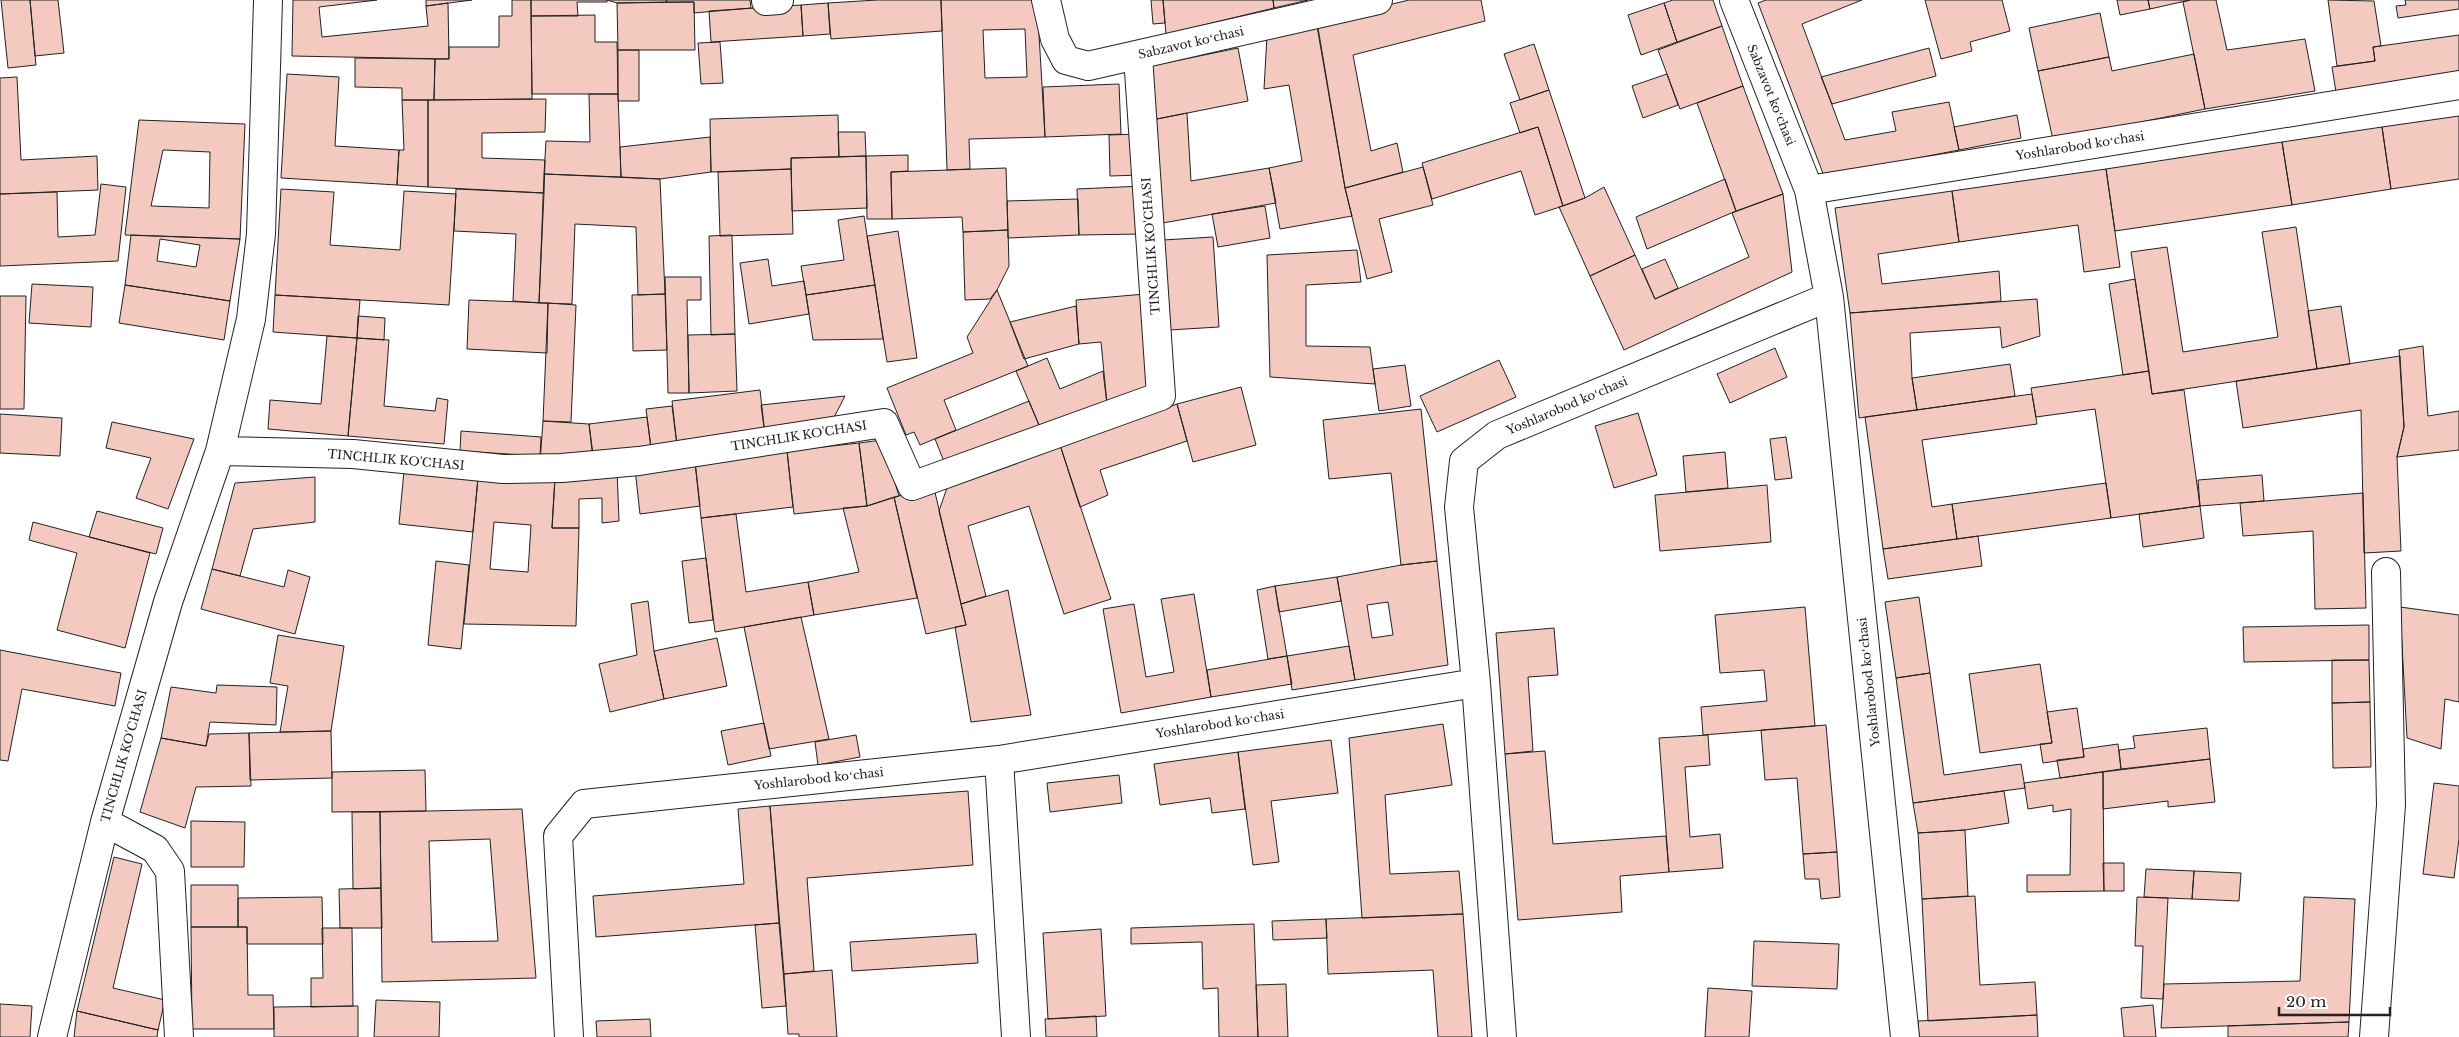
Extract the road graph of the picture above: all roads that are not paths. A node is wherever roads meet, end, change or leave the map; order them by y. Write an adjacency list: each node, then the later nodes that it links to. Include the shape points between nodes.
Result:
1 (268, 0): 9 (street, TINCHLIK KO'CHASI, via 261,234 251,319)
2 (1046, 0): 5 (street, Sabzavot koʻchasi, via 1055,39 1066,60 1088,66)
3 (1378, 0): 5 (street, Sabzavot koʻchasi)
4 (1734, 0): 7 (street, Sabzavot koʻchasi)
5 (1138, 56): 9 (street, TINCHLIK KO'CHASI, via 1161,396 912,486 884,423 639,461 562,468 503,469 353,454)
6 (2459, 85): 7 (street, Yoshlarobod koʻchasi)
7 (1809, 190): 8 (street, Yoshlarobod koʻchasi)
8 (1829, 297): 11 (street, Yoshlarobod koʻchasi, via 1498,435 1464,461 1459,508); 19 (street, Yoshlarobod koʻchasi)
9 (220, 451): 13 (street, TINCHLIK KO'CHASI, via 168,602)
10 (2386, 572): 20 (street, via 2391,805)
11 (1476, 683): 12 (street, Yoshlarobod koʻchasi); 18 (street)
12 (999, 760): 16 (street, Yoshlarobod koʻchasi, via 584,804 558,836); 17 (street)
13 (105, 822): 14 (street, TINCHLIK KO'CHASI); 15 (street, via 154,849 170,871)
14 (52, 1037)
15 (180, 1037)
16 (569, 1037)
17 (1016, 1037)
18 (1502, 1037)
19 (1905, 1037)
20 (2374, 1037)

